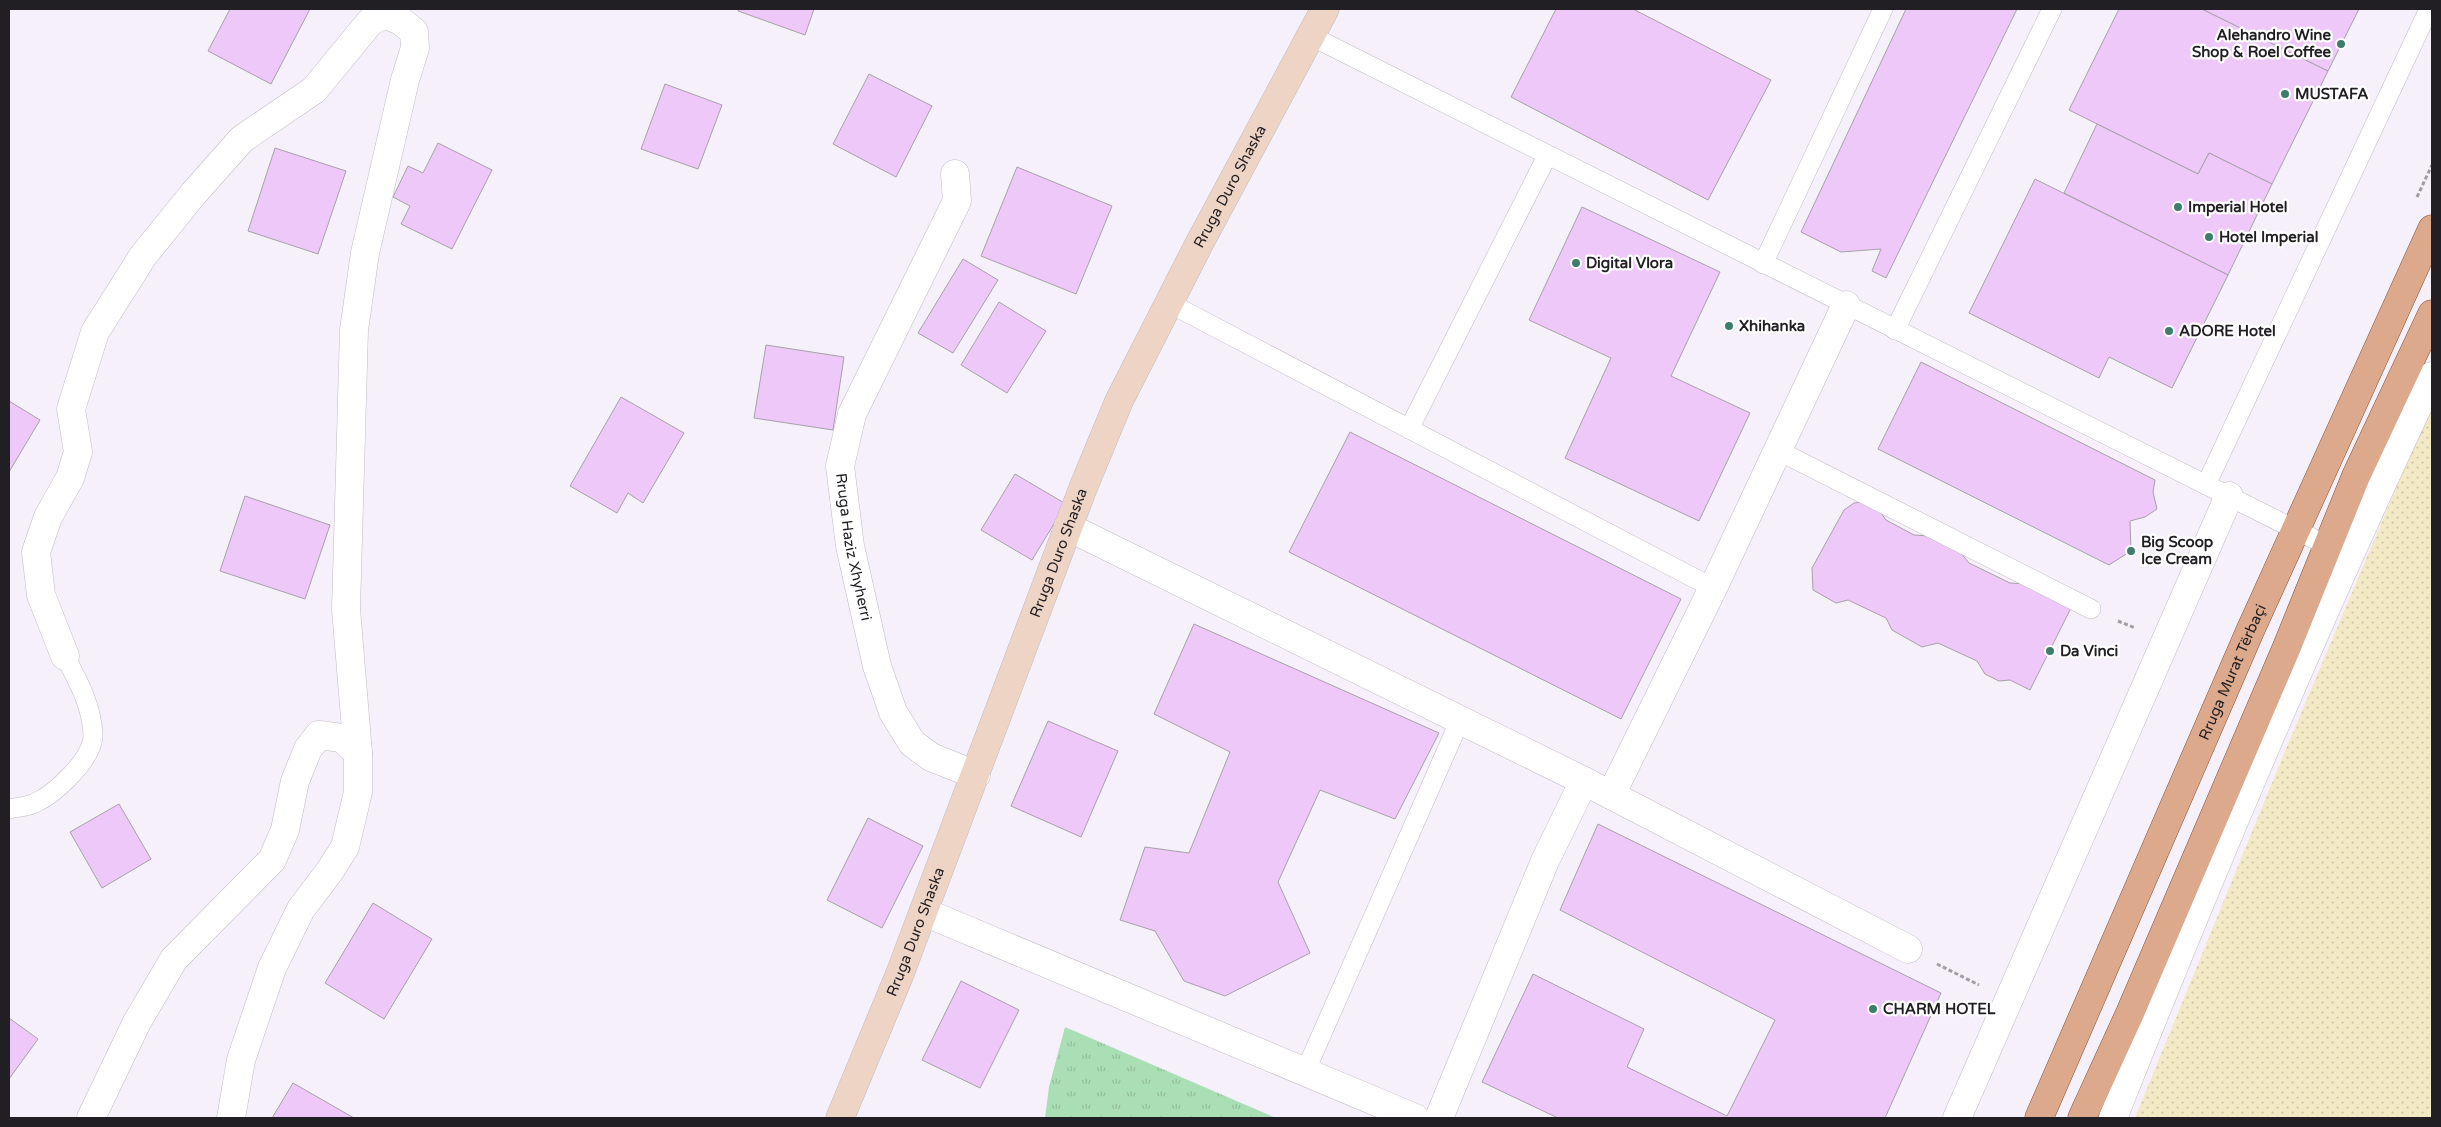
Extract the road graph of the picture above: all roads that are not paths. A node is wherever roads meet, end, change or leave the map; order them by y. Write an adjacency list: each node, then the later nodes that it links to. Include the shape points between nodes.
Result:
1 (1326, 9): 5 (main road, Rruga Duro Shaska)
2 (1883, 9): 9 (lane)
3 (2052, 9): 13 (lane)
4 (2429, 9): 17 (lane)
5 (1310, 36): 6 (lane); 10 (main road, Rruga Duro Shaska)
6 (1547, 156): 9 (lane); 15 (lane)
7 (955, 174): 26 (street, Rruga Haziz Xhyherri, via 957,201 852,414 840,466 850,546 877,666 893,712 912,743 931,757)
8 (2432, 229): 19 (main road, Rruga Murat Tërbaçi)
9 (1763, 264): 11 (lane)
10 (1169, 303): 15 (lane); 18 (main road, Rruga Duro Shaska, via 1119,401)
11 (1846, 306): 13 (lane); 16 (street)
12 (2432, 314): 20 (main road, via 2356,476)
13 (1895, 330): 17 (lane)
14 (2432, 376): 41 (street, via 2319,620 2177,956)
15 (1409, 429): 21 (lane)
16 (1778, 450): 21 (street); 22 (lane)
17 (2217, 491): 19 (lane); 38 (street, via 2165,642)
18 (1068, 527): 24 (street); 26 (main road, Rruga Duro Shaska)
19 (2295, 530): 20 (lane); 39 (main road, Rruga Murat Tërbaçi)
20 (2328, 546): 40 (main road, via 2154,958)
21 (1713, 588): 28 (street)
22 (2091, 609)
23 (66, 656): 25 (street, via 40,595 36,552 48,517 70,478 78,452 71,409 95,332 144,256 242,139 314,90 370,22 384,14 402,21 414,32 416,48 405,80 365,253 354,330 346,609); 29 (lane, via 86,697 93,737 82,762 61,786 35,803)
24 (1460, 720): 27 (street); 32 (lane)
25 (358, 754): 33 (street, via 342,738 319,735 308,749 295,781 285,830 272,860 174,959 137,1022); 34 (street, via 358,792 344,847 301,909 272,968 241,1060)
26 (976, 775): 30 (main road, Rruga Duro Shaska)
27 (1584, 781): 28 (street); 37 (street, via 1545,861)
28 (1611, 795): 31 (street)
29 (9, 809)
30 (924, 912): 32 (street); 35 (main road, Rruga Duro Shaska)
31 (1908, 949)
32 (1304, 1072): 36 (street)
33 (91, 1118)
34 (231, 1118)
35 (840, 1118)
36 (1415, 1118)
37 (1439, 1118)
38 (1957, 1118)
39 (2040, 1118)
40 (2082, 1118)
41 (2113, 1118)

